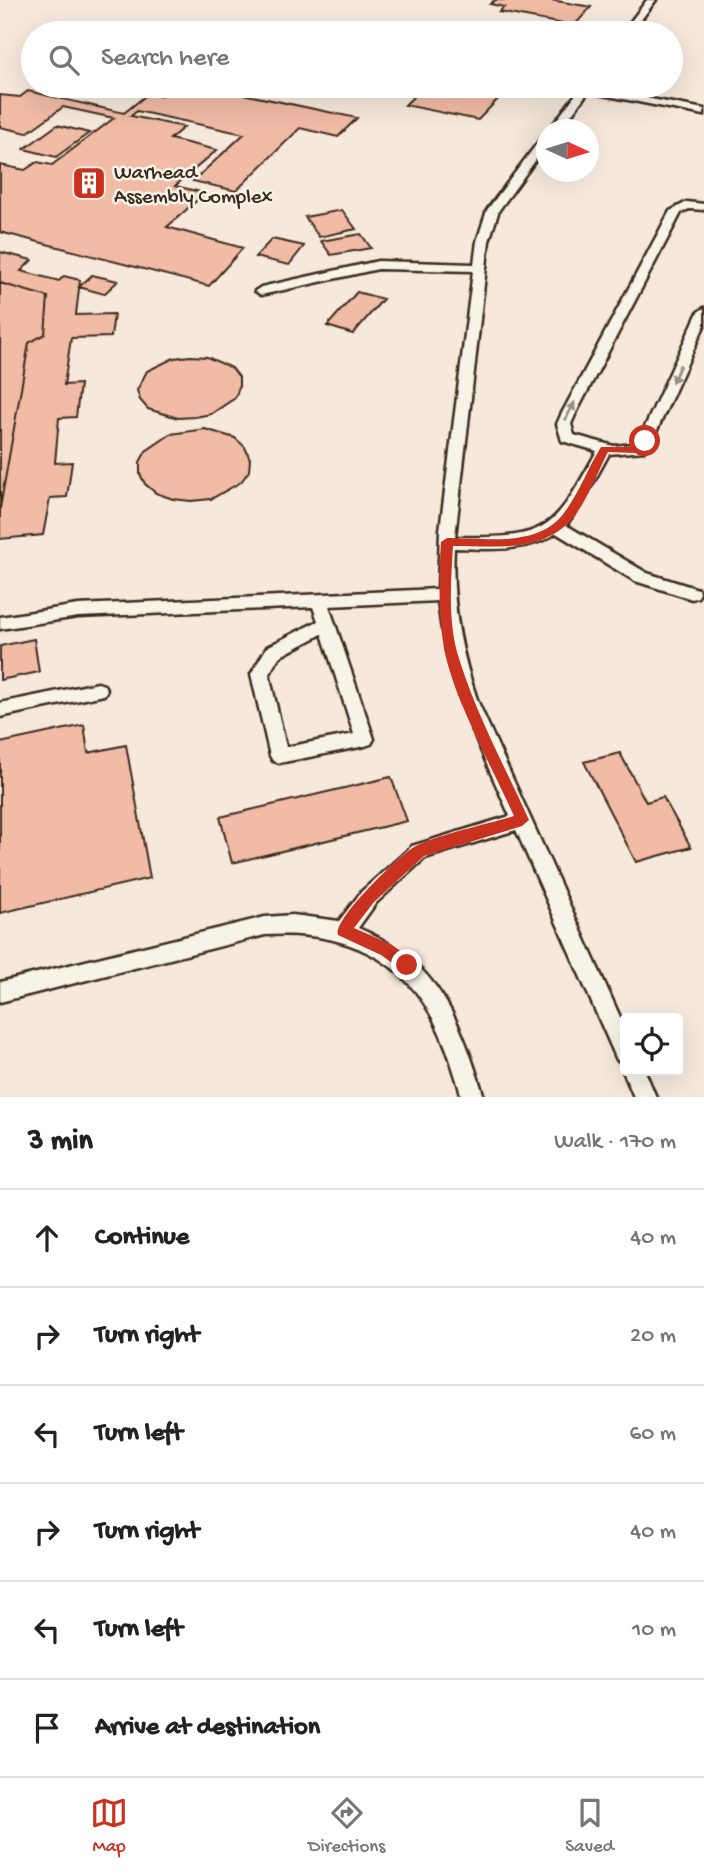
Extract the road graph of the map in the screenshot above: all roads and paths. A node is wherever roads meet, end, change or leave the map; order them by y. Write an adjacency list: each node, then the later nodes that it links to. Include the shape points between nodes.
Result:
1 (652, 0): 2 (lane)
2 (635, 21)
3 (578, 98): 6 (lane)
4 (638, 98): 5 (lane)
5 (704, 112)
6 (562, 119)
7 (536, 154): 9 (lane, via 494,210)
8 (704, 206): 12 (lane, one-way to 8, via 567,438 564,424 676,211 687,205)
9 (479, 268): 10 (lane, via 378,265); 14 (lane)
10 (261, 291)
11 (704, 312): 12 (lane, one-way to 12, via 645,441 632,451)
12 (605, 449): 13 (lane)
13 (558, 527): 14 (lane, via 531,540); 15 (lane, via 641,577)
14 (447, 542): 16 (lane)
15 (692, 593)
16 (444, 595): 17 (lane); 22 (lane, via 459,677)
17 (319, 600): 18 (lane, via 78,611); 19 (lane)
18 (0, 623)
19 (327, 624): 19 (lane, via 365,739 279,756 260,674 273,652)
20 (98, 690): 21 (lane)
21 (0, 710)
22 (522, 820): 23 (lane, via 419,852 369,897); 25 (lane)
23 (344, 931): 24 (lane, via 303,923 265,926); 27 (lane, via 387,950 423,984 445,1019)
24 (0, 992)
25 (620, 1041)
26 (636, 1076): 28 (lane)
27 (473, 1097)
28 (645, 1097)

